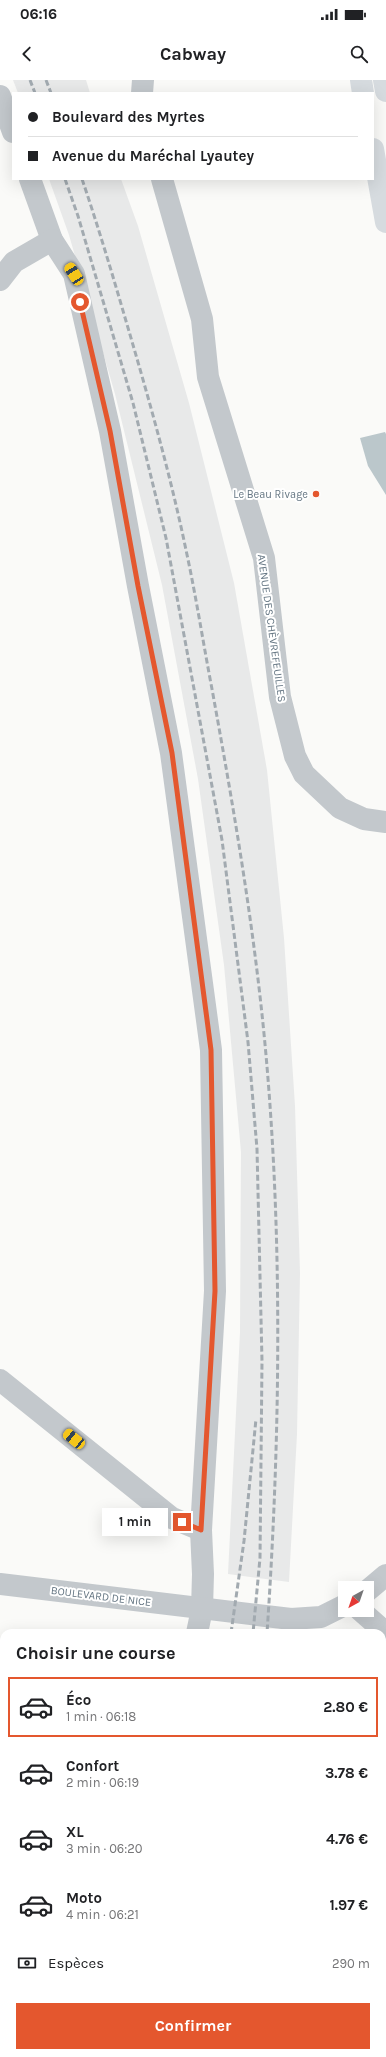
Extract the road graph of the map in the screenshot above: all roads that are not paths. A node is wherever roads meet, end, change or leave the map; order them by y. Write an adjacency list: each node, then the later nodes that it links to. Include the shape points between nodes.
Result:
1 (143, 80): 5 (street)
2 (361, 80): 6 (main road)
3 (384, 80): 4 (main road)
4 (386, 91)
5 (142, 92)
6 (363, 92)
7 (0, 96): 8 (street)
8 (12, 129)
9 (374, 156): 12 (main road)
10 (30, 180): 13 (street)
11 (162, 180): 15 (street, AVENUE DES CHÈVREFEUILLES, via 202,319 208,377 264,558 280,697 295,756 304,774 340,808 364,819)
12 (386, 222)
13 (52, 240): 14 (street, via 14,262); 17 (street, via 74,274 110,431 172,753 211,1050 215,1291)
14 (0, 280)
15 (386, 822)
16 (0, 1380): 17 (street, via 172,1518)
17 (201, 1530): 22 (street, via 203,1574)
18 (386, 1575): 20 (street)
19 (0, 1584): 22 (street, BOULEVARD DE NICE)
20 (374, 1585)
21 (338, 1608): 22 (street, BOULEVARD DE NICE, via 321,1617 291,1619)
22 (210, 1609): 24 (street)
23 (368, 1617): 25 (street)
24 (199, 1629)
25 (381, 1629)

